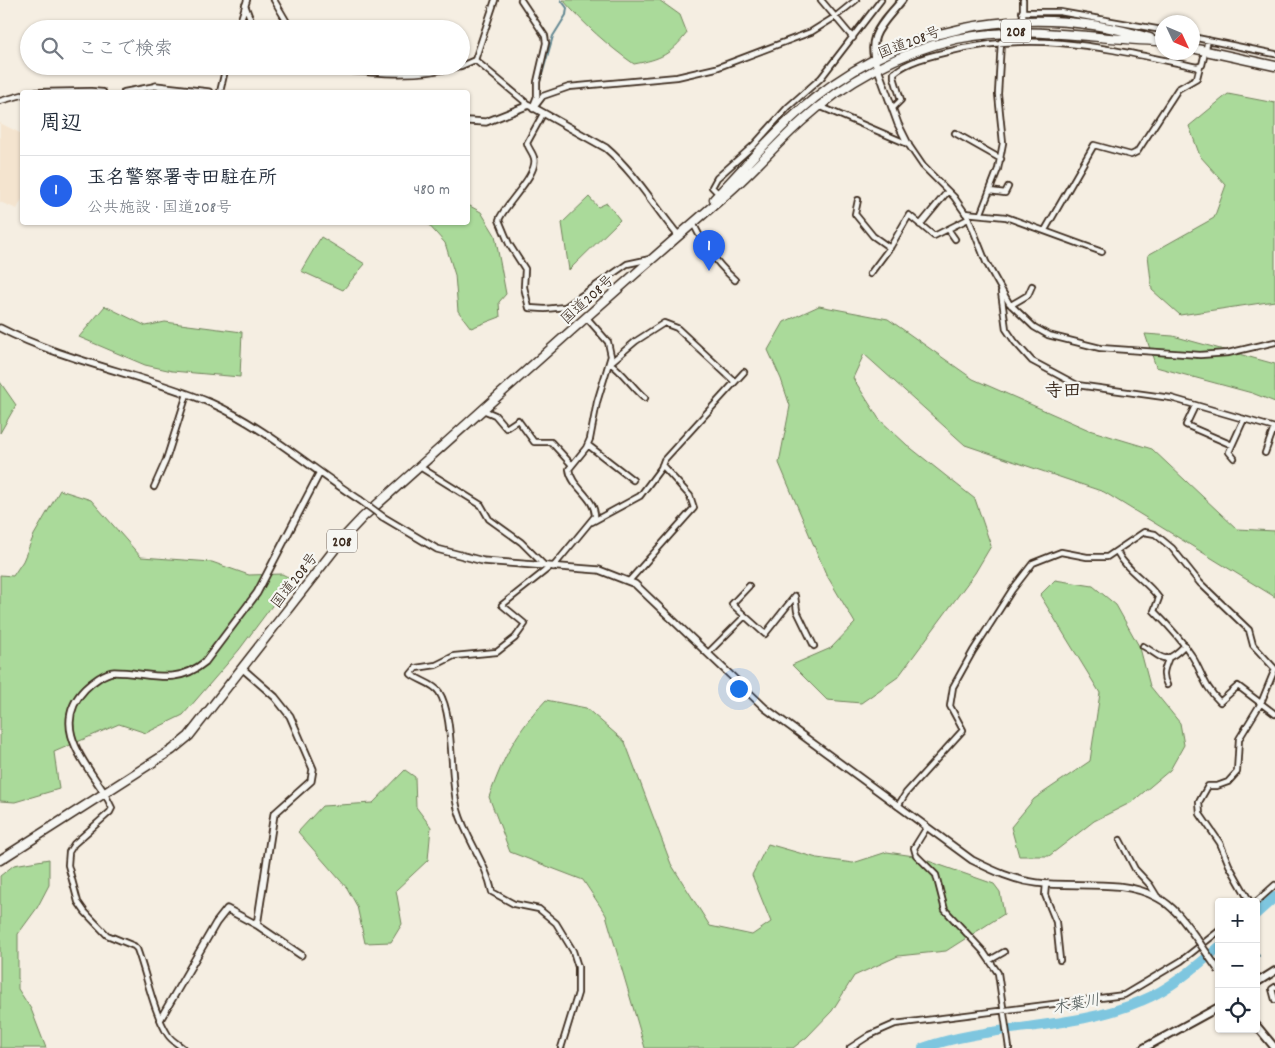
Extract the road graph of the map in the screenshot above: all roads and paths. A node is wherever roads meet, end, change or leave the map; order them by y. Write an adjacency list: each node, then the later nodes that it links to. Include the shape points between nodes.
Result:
1 (274, 0): 14 (street)
2 (495, 0): 28 (street)
3 (520, 0): 42 (street, via 546,36 537,96)
4 (821, 0): 11 (street)
5 (856, 0): 11 (street)
6 (881, 0): 18 (street)
7 (902, 0): 29 (main road, via 874,36)
8 (1023, 0): 10 (street)
9 (246, 2): 12 (street); 13 (street)
10 (1022, 12): 15 (street); 16 (street, via 1060,12)
11 (835, 17): 18 (street); 42 (street, via 810,32 716,68 677,77 569,87 543,96)
12 (241, 20)
13 (251, 20)
14 (286, 20)
15 (1022, 21): 17 (street); 21 (highway, 国道208号 / 208, via 1084,24 1128,31); 29 (highway, 国道208号 / 208, via 951,29 904,44)
16 (1155, 29)
17 (1023, 31): 20 (street); 24 (highway, 国道208号 / 208); 33 (highway, 国道208号 / 208, via 955,40 908,55)
18 (853, 38): 43 (street, via 821,78)
19 (1200, 38): 22 (street)
20 (1023, 40): 23 (street); 31 (street, via 1086,44)
21 (1155, 40)
22 (1208, 40): 26 (street); 27 (street)
23 (1001, 42): 44 (street, via 938,54 898,70 894,77 901,100); 50 (street, via 998,94 1003,143)
24 (1155, 42)
25 (1200, 50): 26 (highway)
26 (1205, 51): 31 (street); 32 (highway)
27 (1275, 54)
28 (475, 60): 30 (street); 42 (street)
29 (874, 60): 33 (main road); 46 (highway, 国道208号 / 208, via 830,86)
30 (470, 62)
31 (1200, 66): 62 (street, via 1197,78 1178,89 1137,152 1131,155 1094,145)
32 (1275, 66)
33 (878, 69): 41 (highway, 国道208号 / 208); 44 (street)
34 (224, 75): 38 (street)
35 (155, 88): 36 (street); 37 (street)
36 (140, 90)
37 (182, 90)
38 (220, 90)
39 (20, 96): 40 (street)
40 (0, 101)
41 (819, 106): 49 (street); 59 (highway, 国道208号 / 208)
42 (532, 107): 45 (street); 47 (street, via 486,122)
43 (788, 107): 46 (street); 54 (street, via 772,127 717,178 712,187)
44 (892, 108): 49 (street)
45 (543, 114): 63 (street, via 606,148 647,193); 67 (street, via 527,144 534,166 499,220 525,269 528,308 565,306 627,264)
46 (796, 114): 54 (highway, 国道208号 / 208)
47 (470, 121)
48 (955, 133): 50 (street)
49 (908, 144): 52 (street, via 923,166)
50 (1001, 159): 53 (street)
51 (1008, 188): 53 (street, via 1005,193)
52 (948, 191): 56 (street); 60 (street)
53 (990, 191): 57 (street)
54 (719, 194): 59 (highway, 国道208号 / 208)
55 (858, 200): 65 (street, via 855,214 873,236)
56 (965, 213): 57 (street); 58 (street)
57 (981, 213): 62 (street, via 1006,217)
58 (968, 219): 61 (street); 71 (street)
59 (693, 223): 63 (highway, 国道208号 / 208); 69 (street, via 706,248)
60 (920, 224): 61 (street, via 934,236); 65 (street, via 909,215)
61 (948, 229): 64 (street)
62 (1044, 230): 66 (street)
63 (678, 235): 67 (highway, 国道208号 / 208)
64 (955, 239)
65 (890, 248): 68 (street)
66 (1102, 252)
67 (652, 259): 73 (highway, 国道208号 / 208)
68 (870, 274)
69 (735, 280)
70 (1032, 286): 72 (street, via 1028,295)
71 (1001, 291): 72 (street); 81 (street, via 1006,329 1032,360 1077,384 1171,398)
72 (1011, 305): 75 (street, via 1034,327 1048,335 1100,348 1217,355)
73 (587, 318): 76 (street, via 610,346); 82 (highway, 国道208号 / 208)
74 (0, 328): 79 (street, via 68,355)
75 (1275, 342)
76 (610, 363): 78 (street, via 636,341 664,324 677,328); 80 (street, via 623,372 633,388); 85 (street)
77 (744, 372): 78 (street)
78 (735, 382): 89 (street)
79 (187, 394): 92 (street, via 242,420); 94 (street)
80 (645, 398)
81 (1195, 406): 83 (street); 86 (street, via 1186,425)
82 (483, 410): 90 (highway, 国道208号 / 208); 91 (street, via 494,415 506,428 518,420 534,442 551,442)
83 (1244, 419): 84 (street); 86 (street)
84 (1274, 428): 87 (street)
85 (588, 445): 91 (street); 93 (street)
86 (1232, 445): 88 (street, via 1229,452)
87 (1265, 453)
88 (1234, 458)
89 (662, 465): 95 (street, via 640,496); 98 (street, via 690,496 694,508)
90 (420, 466): 97 (street, via 480,505 488,519); 106 (highway, 国道208号 / 208, via 345,536)
91 (572, 466): 95 (street, via 572,478 596,512)
92 (320, 474): 97 (street, bridge, via 437,549 483,562); 111 (street, via 257,593 205,662 194,671 171,677 111,672 89,684 79,695 71,715 71,740)
93 (633, 480)
94 (154, 487)
95 (590, 523): 97 (street)
96 (1117, 552): 103 (street, via 1123,564 1151,587 1159,598 1154,611); 108 (street, via 1144,532 1155,534 1172,548 1200,583 1249,630 1253,645 1275,669); 112 (street, via 1107,557 1087,557 1061,552 1033,563 1012,590 953,687 950,706 963,730)
97 (549, 567): 98 (street, via 599,570); 138 (street, via 502,606 525,624 507,646 497,652 454,656 436,665 416,668 410,674 434,686 440,693 448,720 457,809 484,863 492,892 514,904 539,909 556,923 573,951 578,967 578,993)
98 (629, 582): 104 (street, via 635,584)
99 (749, 586): 100 (street, via 732,604)
100 (744, 616): 101 (street, via 765,634 795,596 797,611); 104 (street)
101 (814, 646)
102 (1143, 646): 105 (street, via 1157,658)
103 (1185, 646): 105 (street); 108 (street, via 1208,690 1220,702 1238,686)
104 (708, 653): 112 (street, via 765,708)
105 (1169, 657): 107 (street, via 1163,672)
106 (243, 668): 111 (highway, 国道208号 / 208, via 189,736); 121 (street, via 275,697 290,716 313,769 310,781 274,814)
107 (1167, 685)
108 (1261, 703): 110 (street); 119 (street, via 1239,739 1236,772 1228,782 1208,786 1198,808)
109 (1275, 705): 110 (street)
110 (1274, 713)
111 (105, 794): 115 (highway, 国道208号 / 208); 134 (street, via 112,808 110,812 74,844 69,852 68,865 78,902 85,912 106,935 137,950)
112 (898, 806): 113 (street)
113 (927, 827): 116 (street, via 972,860 1004,876); 125 (street, via 914,848 916,855 936,875 944,910)
114 (1120, 840): 118 (street, via 1136,869)
115 (0, 860)
116 (1046, 884): 118 (street, via 1127,887); 126 (street, via 1045,895 1056,922)
117 (1275, 886): 120 (street)
118 (1158, 898): 127 (street, bridge, via 1179,915)
119 (1248, 898)
120 (1260, 899)
121 (258, 925): 124 (street); 134 (street, via 227,909)
122 (1215, 933): 132 (street, via 1181,961 1124,995)
123 (1004, 952): 125 (street)
124 (301, 955)
125 (990, 960): 132 (street, via 998,973)
126 (1060, 960)
127 (1215, 965)
128 (1275, 971): 129 (main road)
129 (1260, 980)
130 (1275, 987): 131 (street, via 1272,989)
131 (1275, 1000)
132 (1004, 1009): 139 (street, via 895,1024); 140 (street)
133 (1215, 1009): 141 (main road)
134 (161, 1018): 137 (street, via 169,1036)
135 (1260, 1030): 136 (main road)
136 (1274, 1047)
137 (182, 1048)
138 (561, 1048)
139 (850, 1048)
140 (1009, 1048)
141 (1144, 1048)

